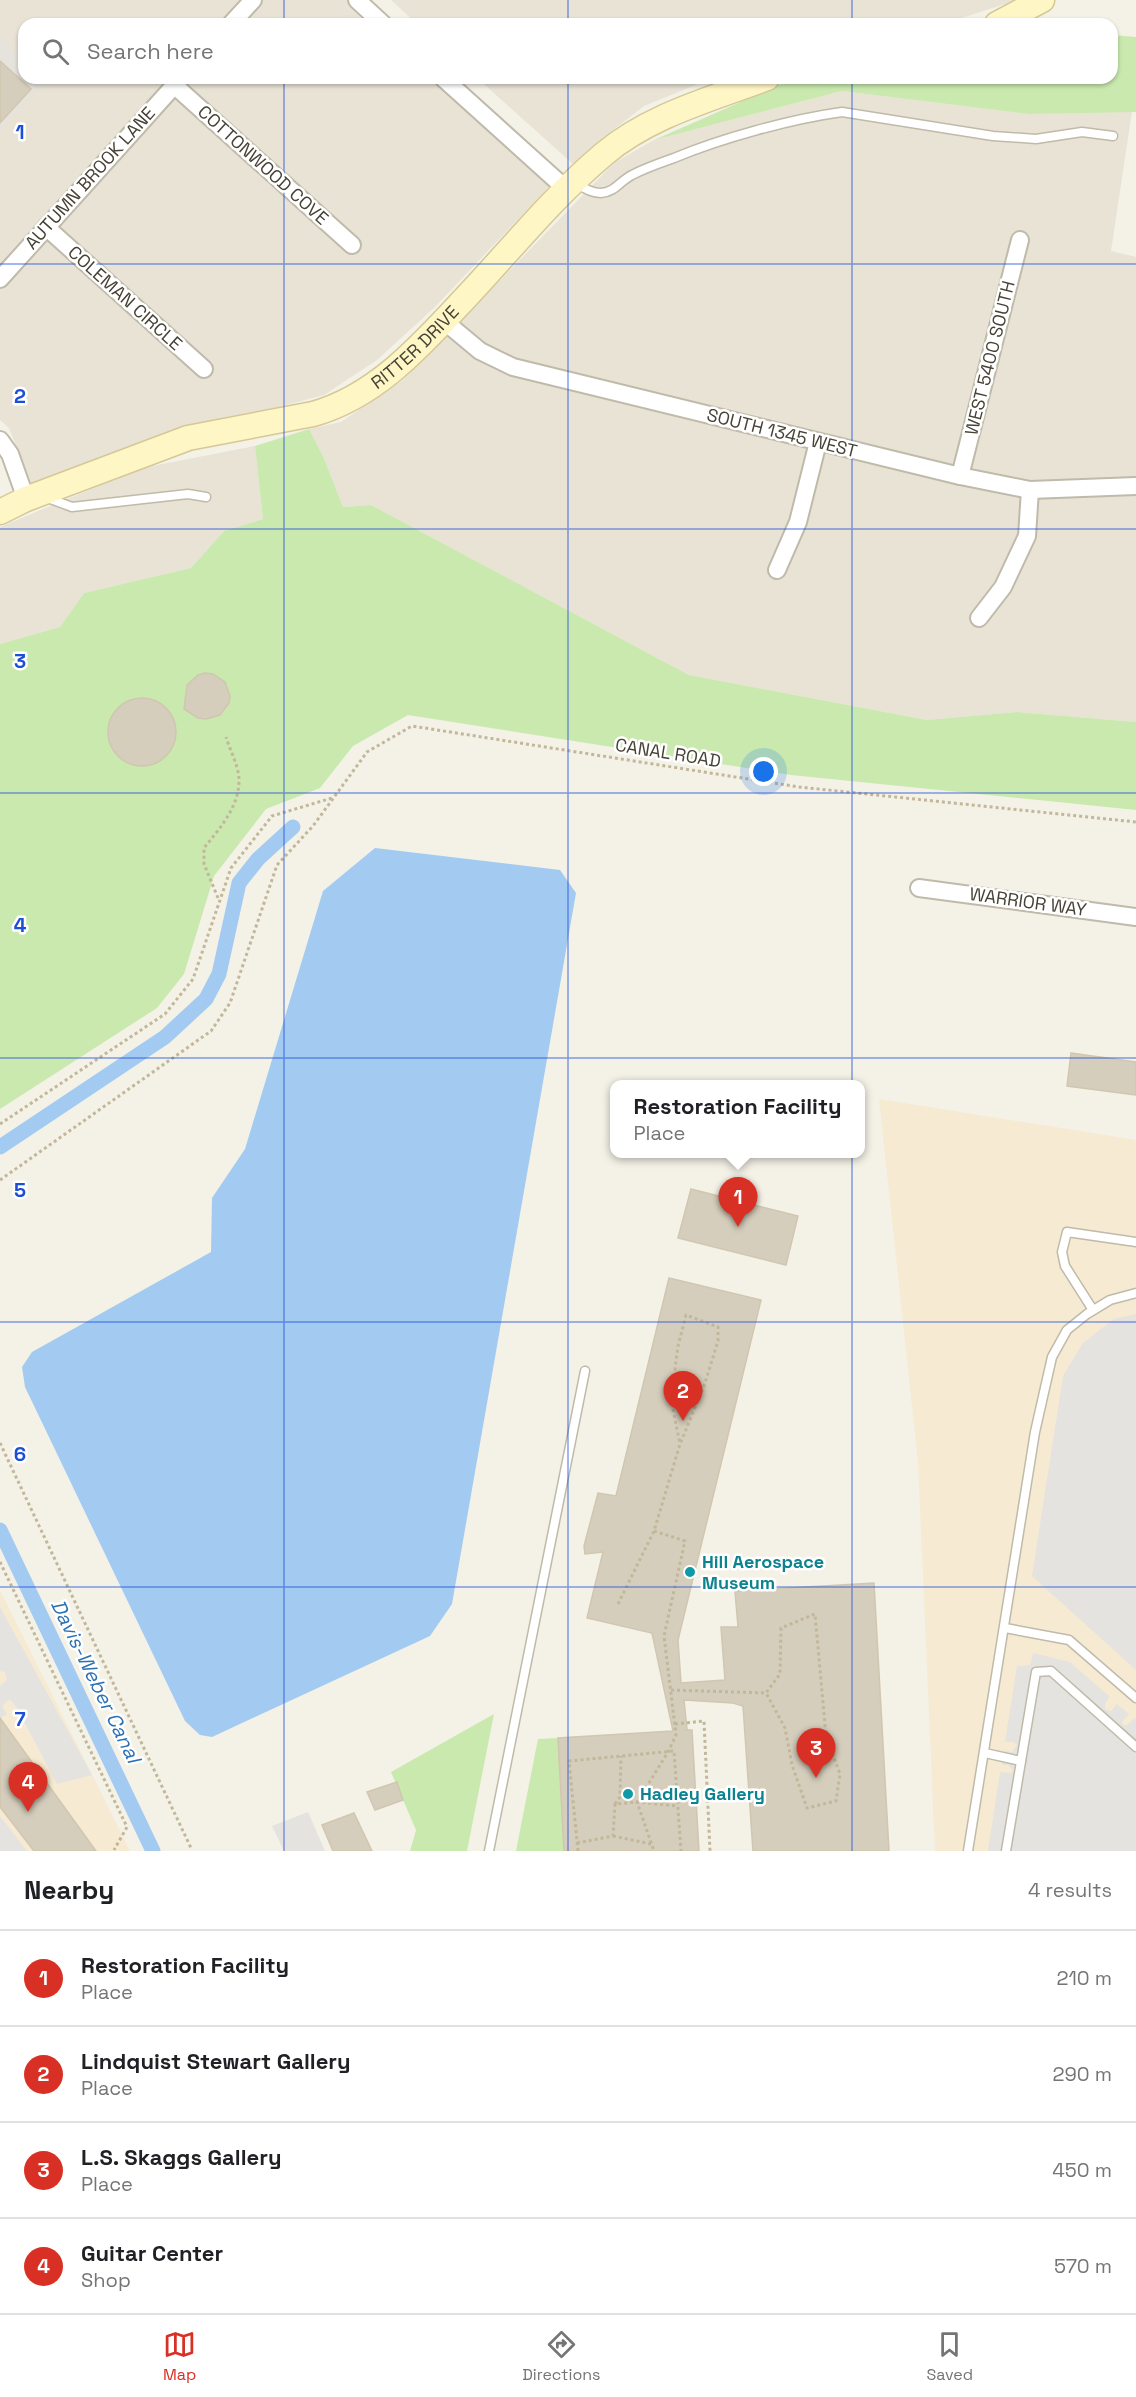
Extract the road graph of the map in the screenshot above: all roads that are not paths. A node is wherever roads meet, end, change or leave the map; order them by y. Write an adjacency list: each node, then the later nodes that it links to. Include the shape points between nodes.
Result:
1 (253, 0): 4 (street)
2 (357, 0): 5 (street)
3 (1042, 0): 6 (street)
4 (236, 18)
5 (376, 18)
6 (1008, 18)
7 (176, 84): 13 (street, AUTUMN BROOK LANE)
8 (180, 84): 15 (street, COTTONWOOD COVE)
9 (450, 84): 12 (street)
10 (752, 84): 12 (street, RITTER DRIVE, via 652,122 606,152)
11 (1113, 136): 12 (lane, via 1082,132 1036,140 842,112 818,115 677,156 631,176 614,190 599,193)
12 (569, 185): 17 (street, RITTER DRIVE)
13 (46, 227): 16 (street, AUTUMN BROOK LANE); 18 (street, COLEMAN CIRCLE)
14 (1020, 240): 21 (street, WEST 5400 SOUTH)
15 (352, 245)
16 (0, 279)
17 (444, 321): 20 (street, SOUTH 1345 WEST, via 480,351 513,367); 25 (street, RITTER DRIVE, via 382,379 331,409 188,438)
18 (204, 369)
19 (0, 440): 25 (street)
20 (818, 442): 21 (street, SOUTH 1345 WEST); 27 (street, via 798,522)
21 (960, 476): 23 (street, SOUTH 1345 WEST)
22 (1136, 486): 23 (street, SOUTH 1345 WEST)
23 (1030, 490): 28 (street, via 1027,536 1003,587)
24 (206, 496): 25 (lane, via 188,494 72,507)
25 (32, 497): 26 (street, RITTER DRIVE)
26 (0, 512)
27 (777, 570)
28 (979, 618)
29 (919, 888): 30 (street, WARRIOR WAY)
30 (1136, 917)
31 (1136, 1242): 33 (lane, via 1067,1232 1062,1252 1065,1266)
32 (1136, 1293): 33 (lane, via 1110,1300)
33 (1093, 1310): 35 (lane, via 1067,1330 1052,1357 1035,1432)
34 (585, 1371): 40 (lane)
35 (1005, 1628): 36 (lane, via 1069,1640); 38 (lane)
36 (1136, 1698)
37 (1136, 1747): 39 (lane, via 1051,1671 1036,1672)
38 (985, 1753): 39 (lane); 41 (lane)
39 (1021, 1761): 42 (lane)
40 (489, 1851)
41 (968, 1851)
42 (1006, 1851)

